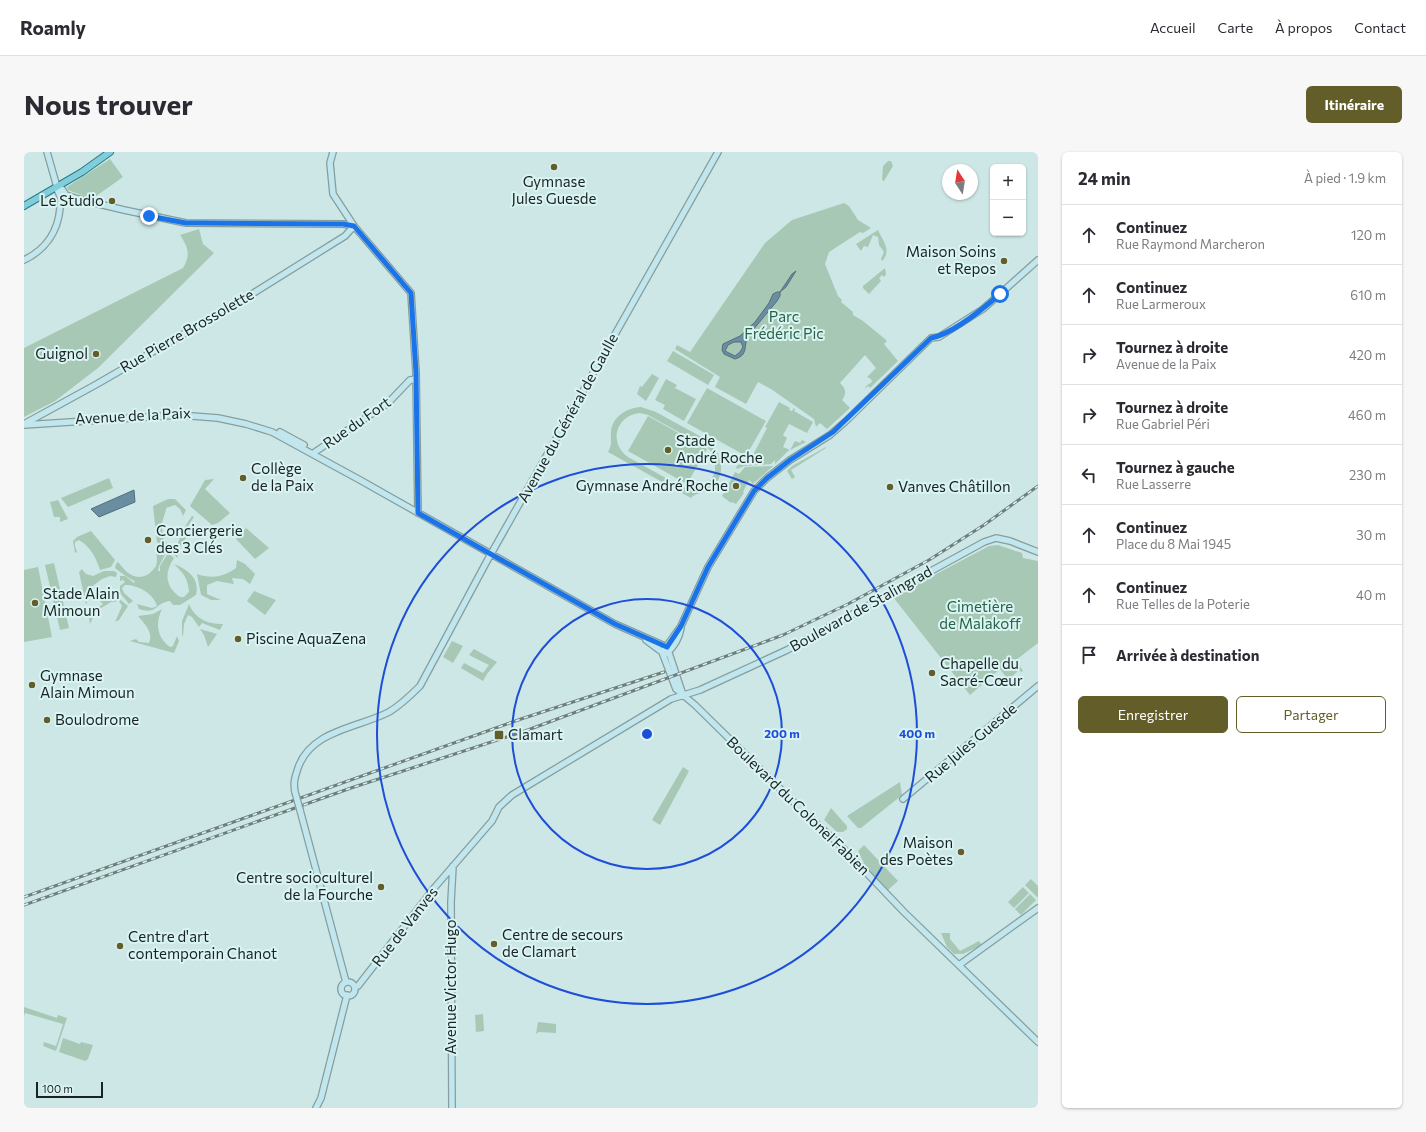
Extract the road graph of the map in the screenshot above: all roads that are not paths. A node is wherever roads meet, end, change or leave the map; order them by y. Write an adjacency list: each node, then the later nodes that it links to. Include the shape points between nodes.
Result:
1 (47, 152): 5 (main road)
2 (110, 152): 5 (main road)
3 (333, 152): 7 (main road, via 330,163 333,194)
4 (718, 152): 16 (main road, Avenue du Général de Gaulle)
5 (57, 187): 6 (main road); 7 (main road, via 66,195 100,205 175,220 198,223); 8 (main road, via 61,198 58,221 50,238 38,251)
6 (24, 206)
7 (354, 226): 10 (main road, via 411,293); 11 (main road, Rue Pierre Brossolette, via 347,234 244,299)
8 (24, 260)
9 (1038, 260): 17 (main road, via 983,309 939,337 931,338 833,432 790,460 754,491 708,567)
10 (416, 379): 12 (main road, Rue du Fort, via 410,380 388,403); 14 (main road)
11 (24, 424)
12 (315, 452): 13 (main road, Avenue de la Paix); 13 (main road, Avenue de la Paix, via 274,429 218,415 182,412 24,425 179,414 218,418 272,432)
13 (348, 473): 14 (main road, Avenue de la Paix)
14 (418, 513): 16 (main road, Avenue de la Paix)
15 (1038, 552): 20 (main road, Boulevard de Stalingrad, via 996,538 984,542 787,650 700,690)
16 (492, 554): 17 (main road, Avenue de la Paix); 18 (main road, Avenue du Général de Gaulle)
17 (666, 652): 20 (main road, via 676,689)
18 (428, 672): 21 (main road, via 413,690 395,704); 21 (main road, Avenue du Général de Gaulle, via 420,686 391,711)
19 (1038, 686): 22 (main road, Rue Jules Guesde)
20 (683, 694): 23 (main road, Boulevard de Stalingrad, via 512,795 499,807 492,821); 25 (main road, Boulevard du Colonel Fabien, via 839,844)
21 (345, 729): 26 (main road, bridge, via 324,737 309,749 300,763 295,779 295,792)
22 (903, 799)
23 (453, 865): 27 (main road, Rue de Vanves); 31 (main road, Avenue Victor Hugo)
24 (1038, 908): 25 (main road)
25 (959, 965): 29 (main road, Boulevard du Colonel Fabien)
26 (346, 982): 27 (main road); 28 (main road, via 342,986 342,992)
27 (355, 987): 28 (main road, via 353,994)
28 (346, 996): 30 (main road, via 321,1098)
29 (1038, 1042)
30 (316, 1108)
31 (452, 1108)

